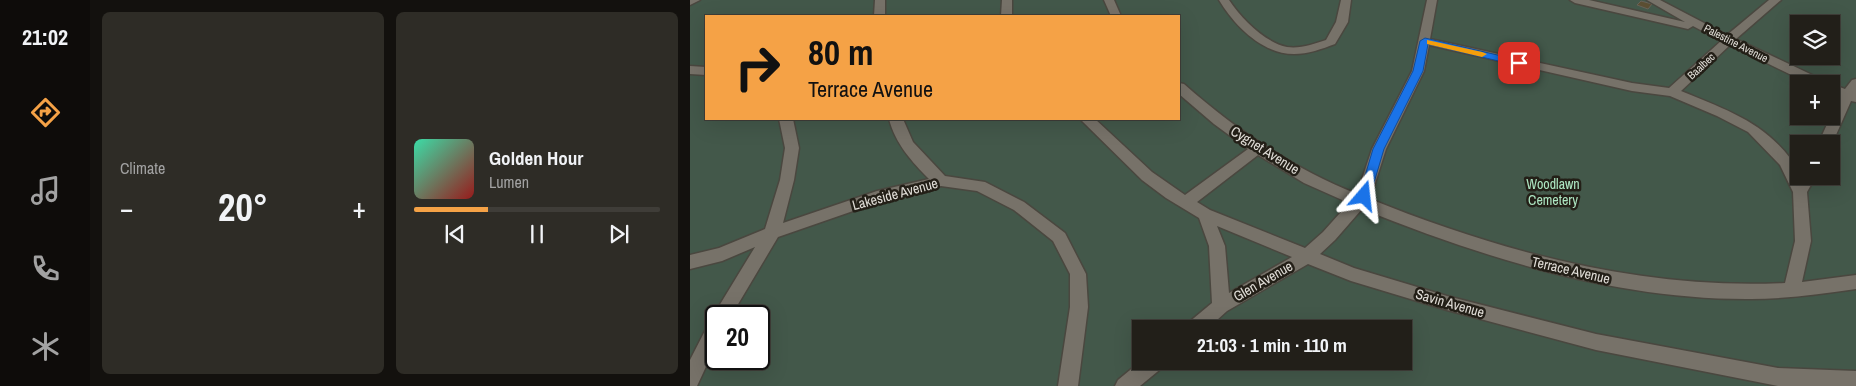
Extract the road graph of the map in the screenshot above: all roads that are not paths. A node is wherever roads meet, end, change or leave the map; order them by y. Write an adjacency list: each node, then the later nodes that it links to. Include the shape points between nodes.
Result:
1 (695, 0): 11 (lane)
2 (880, 0): 12 (lane)
3 (1007, 0): 13 (lane)
4 (1109, 0): 14 (lane)
5 (1224, 0): 6 (lane, via 1240,21 1263,40 1283,50 1312,48 1331,42 1342,22)
6 (1346, 0)
7 (1432, 0): 16 (lane, Glen Avenue)
8 (1575, 0): 15 (lane, via 1678,23)
9 (1652, 0): 15 (lane, Palestine Avenue)
10 (1776, 0): 15 (lane, Baalbec)
11 (690, 2)
12 (880, 15)
13 (1007, 15)
14 (1116, 15)
15 (1728, 40): 19 (lane, Palestine Avenue); 23 (lane, Baalbec)
16 (1425, 41): 23 (lane, via 1632,87); 33 (lane, Glen Avenue, via 1418,71 1379,149 1364,196)
17 (690, 70): 18 (lane)
18 (705, 71)
19 (1802, 75)
20 (1856, 83): 24 (lane)
21 (1180, 88): 29 (lane, Cygnet Avenue, via 1207,112)
22 (1840, 91): 24 (lane)
23 (1672, 92): 32 (lane, via 1753,129 1786,163)
24 (1852, 96): 28 (lane)
25 (786, 120): 36 (lane, via 792,148)
26 (896, 120): 30 (lane, via 919,161)
27 (1088, 120): 34 (lane, Savin Avenue, via 1147,176)
28 (1830, 135)
29 (1258, 148): 33 (lane, Cygnet Avenue); 34 (lane)
30 (941, 181): 36 (lane, Lakeside Avenue, via 877,197); 48 (lane, Lakeside Avenue, via 980,186 1019,206 1058,237 1078,274 1080,307)
31 (1804, 185): 32 (lane)
32 (1800, 192): 40 (lane, via 1803,241)
33 (1359, 202): 37 (lane, Glen Avenue); 40 (lane, Terrace Avenue, via 1495,251 1622,282 1738,293)
34 (1186, 203): 35 (lane, Savin Avenue)
35 (1206, 214): 37 (lane, Savin Avenue); 42 (lane, Glen Avenue, via 1217,246)
36 (772, 233): 38 (lane, Lakeside Avenue, via 722,254); 41 (lane)
37 (1306, 257): 42 (lane, Glen Avenue); 47 (lane, Savin Avenue, via 1430,298 1570,336 1778,377)
38 (690, 262)
39 (1856, 282): 40 (lane, Terrace Avenue)
40 (1792, 289)
41 (729, 305)
42 (1221, 306): 43 (lane, Glen Avenue)
43 (1205, 320)
44 (705, 349): 46 (lane)
45 (1145, 370): 49 (lane)
46 (690, 380)
47 (1856, 380)
48 (1068, 386)
49 (1125, 386)

